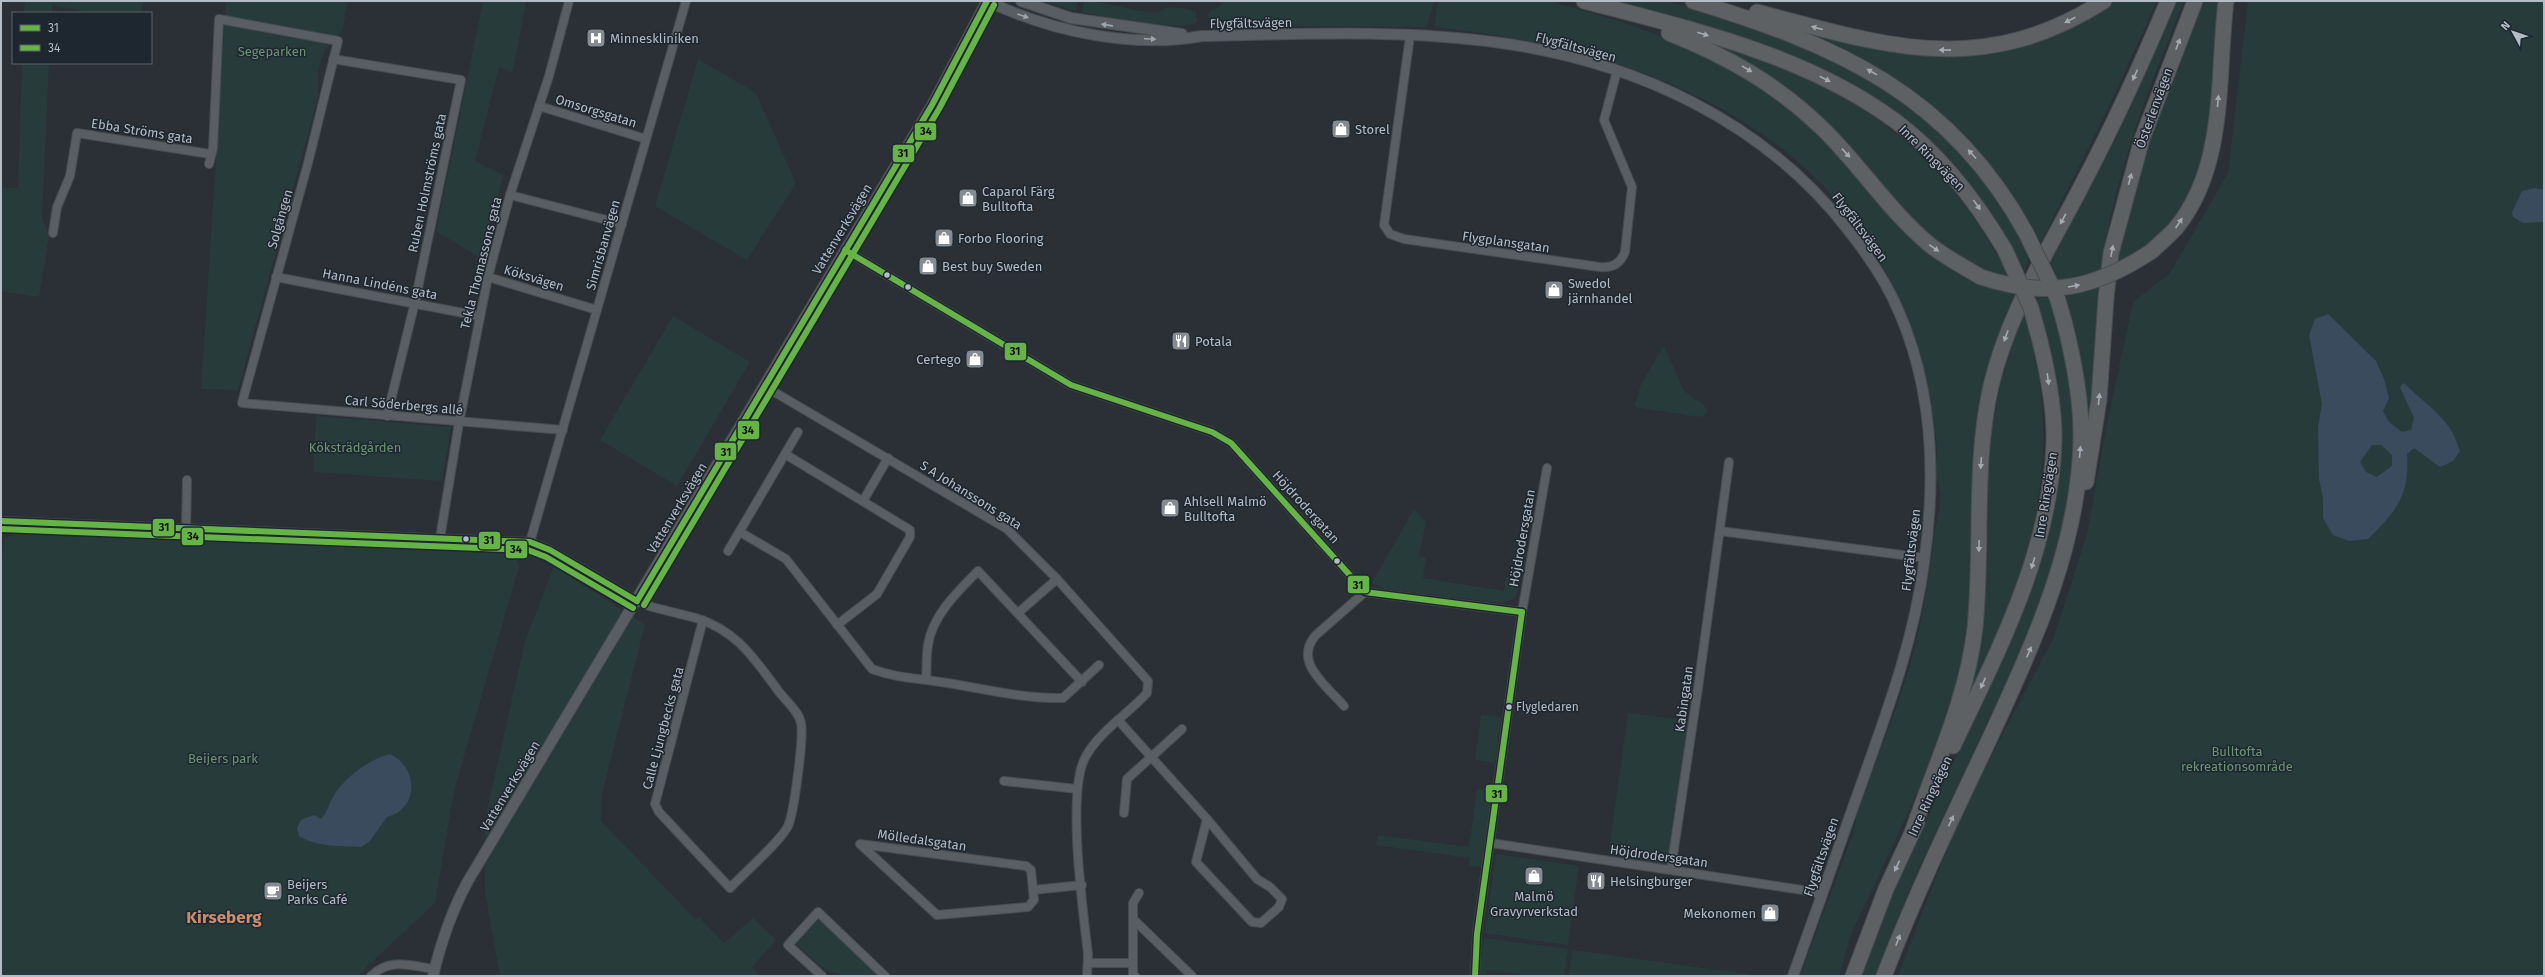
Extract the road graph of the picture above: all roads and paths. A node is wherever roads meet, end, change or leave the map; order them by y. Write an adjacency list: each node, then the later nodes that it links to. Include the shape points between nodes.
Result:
1 (570, 1): 16 (street, Tekla Thomassons gata)
2 (686, 1): 17 (street, Simrisbanvägen)
3 (987, 1): 12 (street, Flygfältsvägen, one-way to 12, via 1026,17 1096,35 1182,40); 23 (street, Vattenverksvägen, via 932,105)
4 (1021, 1): 12 (street, Flygfältsvägen, one-way to 4, via 1071,18)
5 (1583, 1): 11 (highway, one-way to 11, bridge, via 1701,46 1762,78 1822,129 1906,223 1926,241 1981,277 2015,287 2033,289 2077,286 2099,280 2128,267 2152,251 2176,228 2193,200 2213,144); 68 (highway, Inre Ringvägen, one-way to 68, bridge, via 1740,45 1807,70 1851,92 1894,120 1933,155 1966,191 2005,250 2031,308 2051,396 2054,442 2051,481 2033,564 2004,638)
6 (1693, 1): 49 (highway, one-way to 6, bridge, via 2074,508 2081,442 2078,392 2057,298 2010,203 1974,156 1947,128 1877,74 1832,51 1759,22)
7 (1715, 1): 8 (highway, one-way to 7, via 2057,27 2021,40 1959,50 1928,49 1853,38)
8 (2104, 1)
9 (2168, 1): 68 (highway, one-way to 68, via 2138,70 2082,185 2014,315 1991,386 1981,463 1977,591 1971,656 1959,706)
10 (2195, 1): 49 (highway, Österlenvägen, one-way to 10, via 2078,519 2093,447 2111,253 2142,139)
11 (2226, 1)
12 (1202, 36): 13 (street, Flygfältsvägen)
13 (1410, 36): 15 (street, Flygfältsvägen, via 1501,43 1562,54); 15 (street, Flygplansgatan, via 1384,218 1385,229 1390,234 1404,239 1600,267 1609,268 1616,265 1622,260 1625,252 1632,187 1604,120)
14 (333, 59): 18 (street, Solgången, via 338,41 219,19 213,148); 24 (street, Solgången, via 308,163); 26 (street, Ruben Holmströms gata, via 461,80)
15 (1617, 71): 48 (street, Flygfältsvägen, via 1644,80 1734,124 1784,160 1828,203 1868,256 1899,311 1918,368 1929,434 1930,493)
16 (539, 106): 17 (street, Omsorgsgatan); 20 (street, Tekla Thomassons gata)
17 (646, 139): 21 (street, Simrisbanvägen)
18 (210, 154): 19 (street); 22 (street, Ebba Ströms gata, via 77,133 70,176 57,207)
19 (209, 164)
20 (510, 195): 21 (street); 25 (street, Tekla Thomassons gata)
21 (622, 224): 27 (street, Simrisbanvägen)
22 (53, 232)
23 (846, 250): 29 (street, Vattenverksvägen); 51 (street, Höjdrodergatan, via 1071,385 1212,432 1230,443)
24 (276, 276): 26 (street, Hanna Lindéns gata); 30 (street, Solgången)
25 (488, 277): 27 (street, Köksvägen); 28 (street, Tekla Thomassons gata)
26 (414, 302): 28 (street, Hanna Lindéns gata); 31 (street, Ruben Holmströms gata)
27 (597, 310): 33 (street, Simrisbanvägen)
28 (479, 316): 32 (street, Tekla Thomassons gata)
29 (764, 386): 36 (street, S A Johanssons gata); 52 (street, Vattenverksvägen)
30 (242, 403): 31 (street, Carl Söderbergs allé)
31 (388, 416): 32 (street, Carl Söderbergs allé)
32 (459, 423): 33 (street, Carl Söderbergs allé); 45 (street, Tekla Thomassons gata)
33 (563, 430): 46 (street, Simrisbanvägen)
34 (798, 432): 35 (street)
35 (785, 454): 40 (street); 44 (street)
36 (888, 458): 40 (street); 50 (street, S A Johanssons gata, via 1007,529)
37 (1729, 462): 43 (street, Kabingatan)
38 (1547, 468): 53 (street, Höjdrodersgatan)
39 (187, 480): 42 (street)
40 (862, 501): 56 (street, via 907,527 910,530 910,537 875,596)
41 (1, 522): 42 (street)
42 (186, 529): 45 (street)
43 (1720, 531): 48 (street); 70 (street, Kabingatan)
44 (740, 532): 47 (street); 56 (street, via 786,559)
45 (440, 538): 46 (street)
46 (530, 542): 52 (street, Calle Ljungbecks gata, via 556,553)
47 (728, 551)
48 (1925, 558): 74 (street, Flygfältsvägen, via 1914,618 1898,678)
49 (2063, 559): 88 (highway, one-way to 49, via 1909,911 2029,653 2050,602)
50 (1057, 579): 54 (street); 61 (street, S A Johanssons gata, via 1148,682 1147,693)
51 (1365, 592): 53 (street); 60 (street, via 1316,635 1309,644 1306,654 1311,669)
52 (637, 600): 55 (street, Calle Ljungbecks gata); 78 (street, Vattenverksvägen, via 453,909)
53 (1522, 612): 69 (street)
54 (1018, 614): 58 (street, via 978,571 953,597 937,622 928,644); 59 (street)
55 (703, 620): 55 (street, Calle Ljungbecks gata, via 724,629 745,648 797,715 801,724 788,826 730,888 659,812 655,804)
56 (837, 625): 58 (street, via 872,669 894,677)
57 (1099, 665): 59 (street)
58 (926, 679): 59 (street, via 1042,698 1063,698)
59 (1082, 682)
60 (1344, 706)
61 (1118, 720): 63 (street); 65 (street, via 1086,755)
62 (1182, 729): 63 (street)
63 (1151, 756): 66 (street, via 1128,779); 67 (street)
64 (1004, 781): 65 (street)
65 (1076, 789): 71 (street)
66 (1124, 813)
67 (1207, 819): 67 (street, via 1257,879 1282,899 1279,907 1261,923 1252,922 1196,862)
68 (1913, 830): 87 (highway, Inre Ringvägen, one-way to 87, via 1886,889)
69 (1491, 843): 70 (street, Höjdrodersgatan); 85 (street, via 1477,934)
70 (1671, 869): 74 (street, Höjdrodersgatan)
71 (1082, 885): 72 (street); 76 (street)
72 (1033, 890): 72 (street, Mölledalsgatan, via 1030,870 1026,866 860,844 937,915 1028,907 1034,900)
73 (1139, 894): 75 (street, via 1133,903)
74 (1822, 895): 86 (street, Flygfältsvägen)
75 (1133, 919): 77 (street); 84 (street)
76 (1088, 963): 77 (street); 82 (street)
77 (1133, 963): 83 (street)
78 (434, 973): 79 (street, via 390,964)
79 (371, 976)
80 (822, 976): 81 (street, via 788,945 818,912)
81 (885, 976)
82 (1087, 976)
83 (1135, 976)
84 (1192, 976)
85 (1475, 976)
86 (1793, 976)
87 (1853, 976)
88 (1884, 976)

